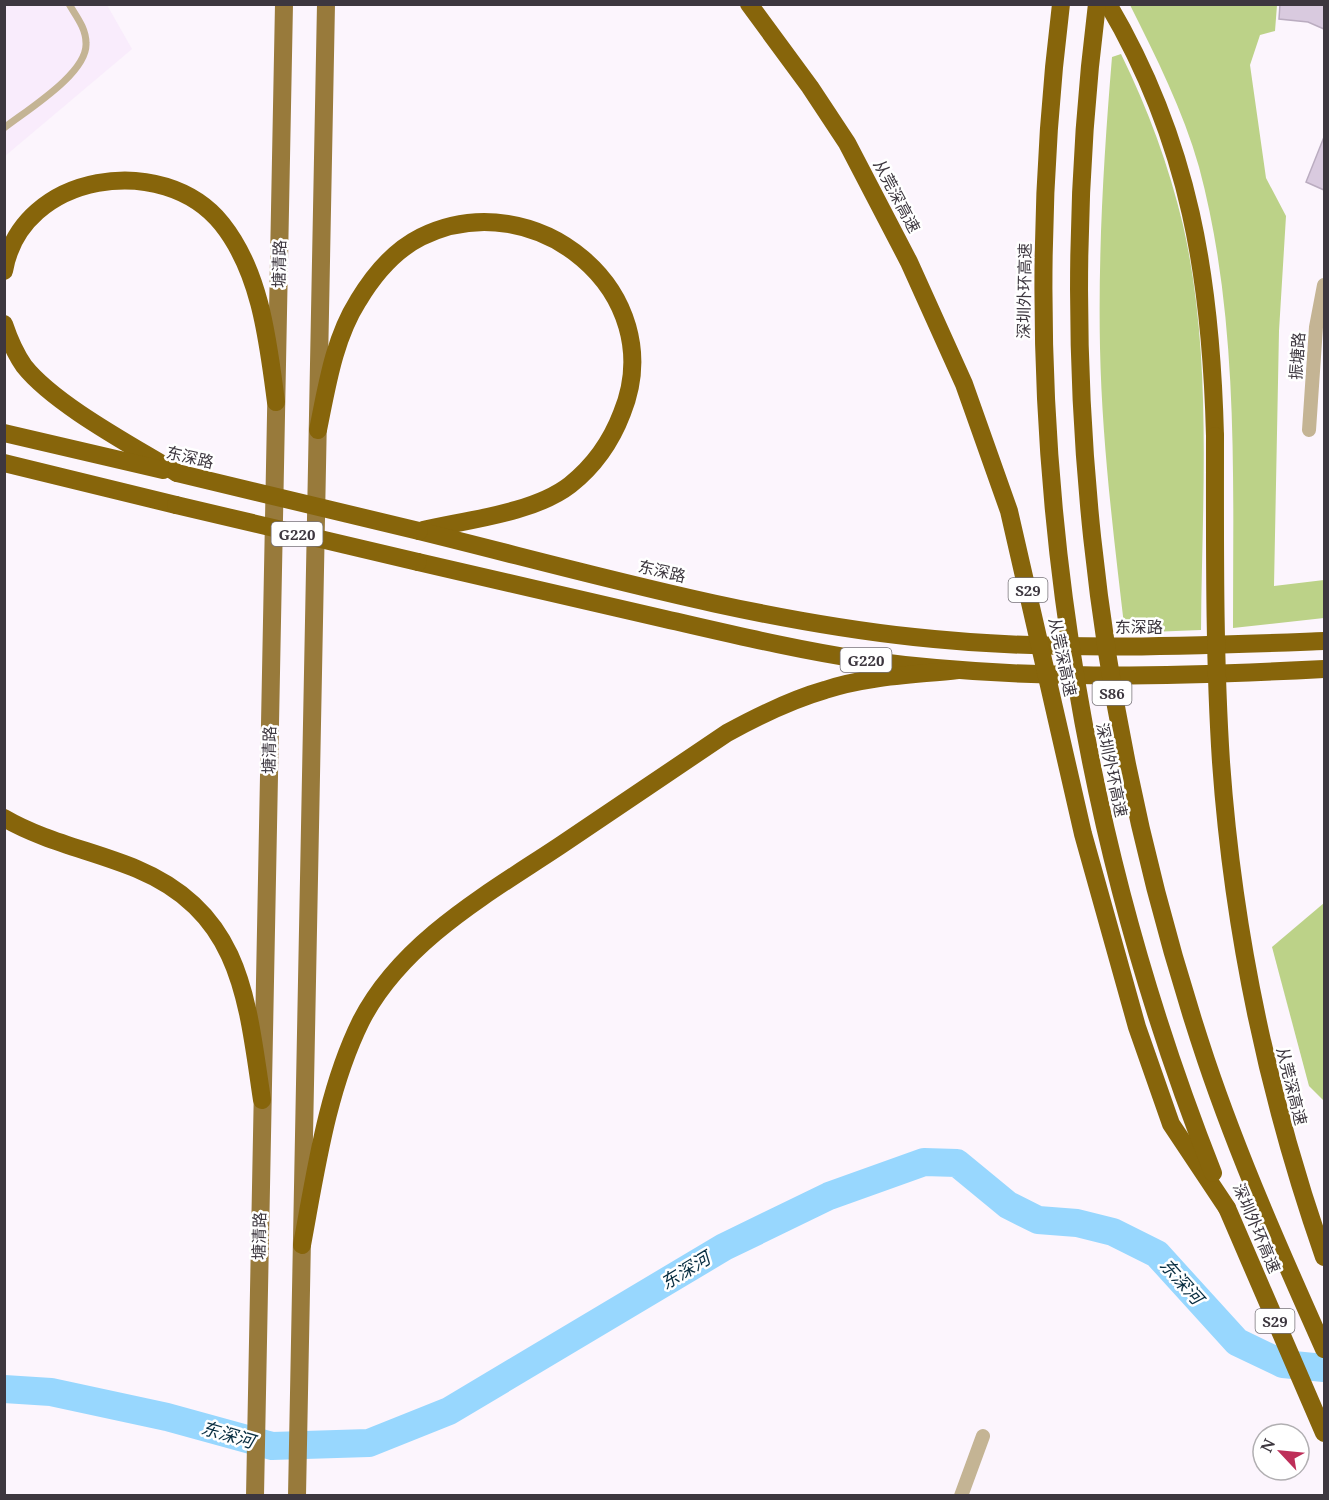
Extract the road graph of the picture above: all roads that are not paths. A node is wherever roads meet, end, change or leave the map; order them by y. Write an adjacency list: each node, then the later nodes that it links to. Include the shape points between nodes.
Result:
1 (69, 4): 8 (lane, via 85,34 83,60)
2 (284, 4): 13 (main road, 塘清路)
3 (326, 4): 14 (main road)
4 (749, 4): 25 (highway, 从莞深高速 / S29, bridge, via 847,143 909,262 964,384 1009,511 1083,834 1137,1027 1171,1124)
5 (1061, 4): 25 (highway, 深圳外环高速 / S86, bridge, via 1047,160 1043,355 1051,474 1070,637 1092,777 1126,914 1180,1088)
6 (1097, 4): 28 (highway, 深圳外环高速 / S86, bridge, via 1081,185 1079,362 1089,504 1112,693 1150,867 1207,1063)
7 (1108, 4): 27 (highway, 从莞深高速, bridge, via 1157,102 1190,201 1203,269 1215,436 1218,697 1227,828 1245,956 1273,1094)
8 (4, 128)
9 (4, 271): 13 (highway, via 28,219 49,200 77,188 107,181 140,180 199,201 222,224 235,245 260,307)
10 (1324, 285): 11 (street, 振塘路)
11 (1322, 303): 15 (street, 振塘路)
12 (4, 324): 18 (highway, via 11,345 44,385)
13 (276, 402): 24 (main road, 塘清路)
14 (318, 430): 19 (highway, via 332,364 358,301 385,265 422,237 466,224 511,224 554,238 598,272 623,314 634,364 632,387 612,439 569,486 547,498); 26 (main road)
15 (1309, 430)
16 (4, 433): 18 (highway, 东深路 / G220)
17 (4, 463): 22 (highway, G220, bridge, via 755,640 862,660)
18 (177, 473): 19 (highway, 东深路 / G220, bridge)
19 (418, 531): 20 (highway, 东深路 / G220, via 738,608 913,637 1100,647)
20 (1324, 641)
21 (1324, 669): 22 (highway, G220, via 1101,677)
22 (958, 670): 26 (highway, via 826,689 760,715 727,733 480,899 403,962 362,1019 348,1050 326,1125)
23 (4, 818): 24 (highway, via 156,878 206,915 220,935 240,981)
24 (262, 1100): 31 (main road, 塘清路)
25 (1227, 1208): 29 (highway, 深圳外环高速 / S29)
26 (302, 1245): 32 (main road)
27 (1324, 1257)
28 (1324, 1349)
29 (1324, 1433)
30 (982, 1436): 33 (street)
31 (255, 1496)
32 (297, 1496)
33 (961, 1496)

